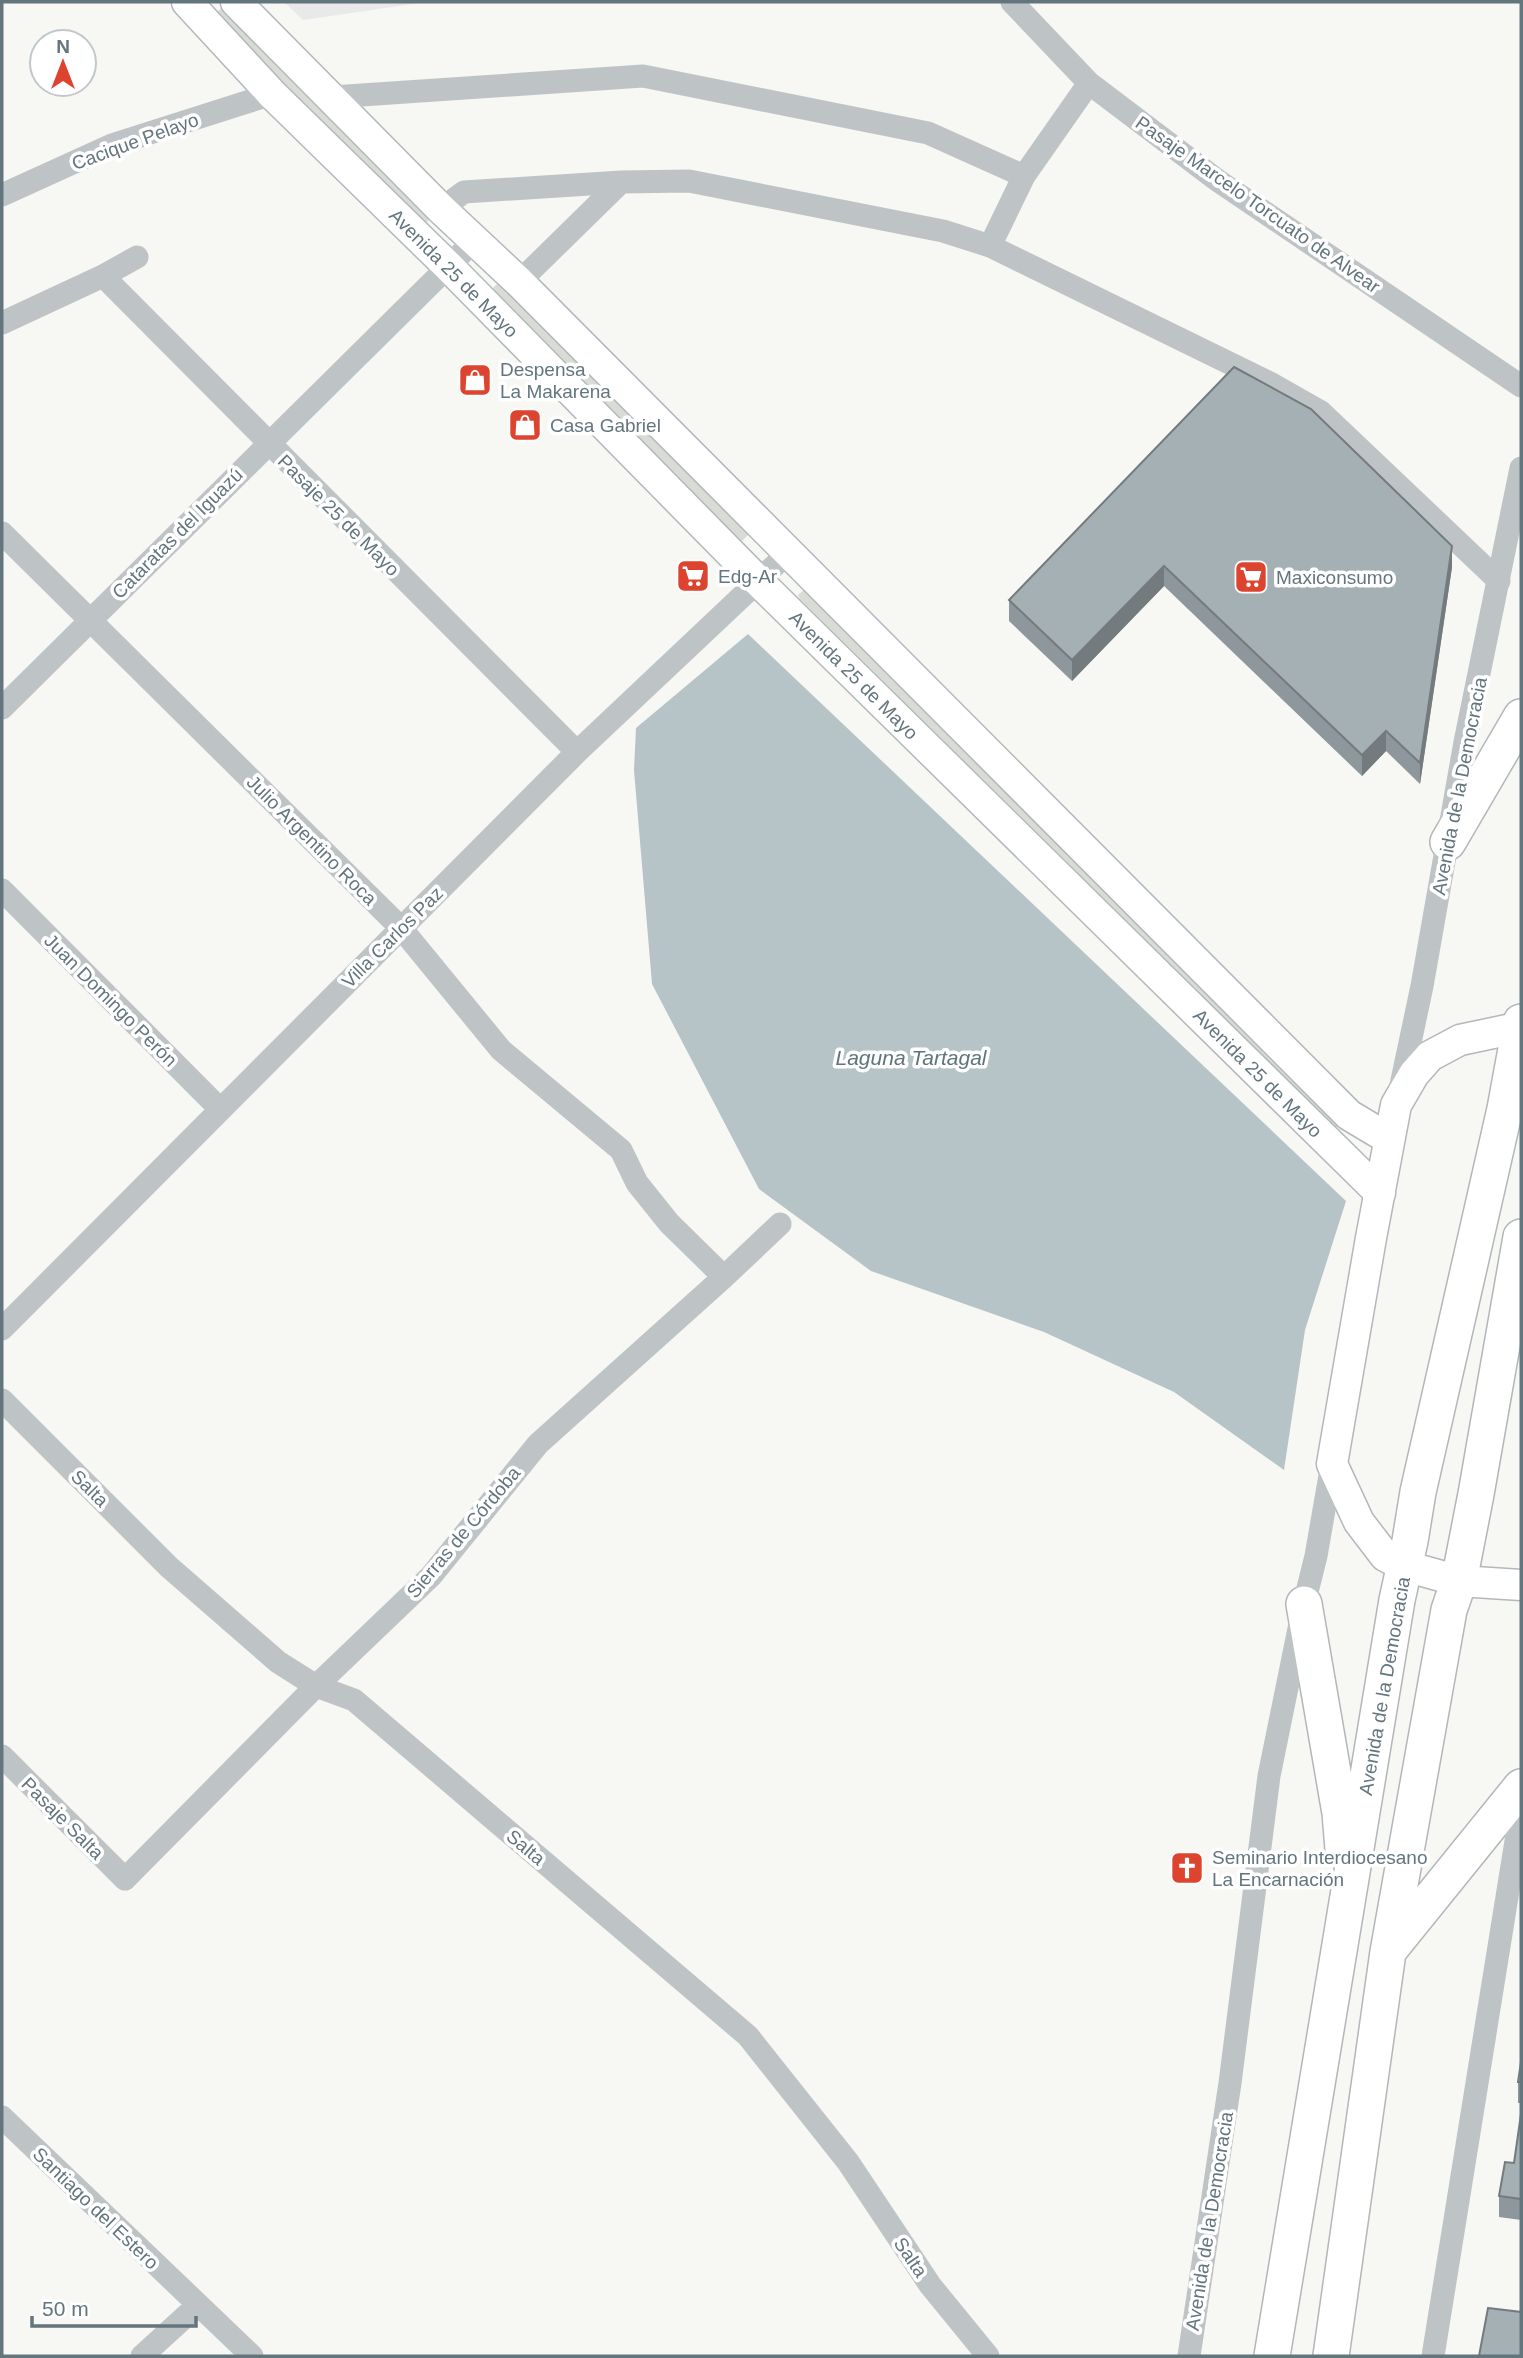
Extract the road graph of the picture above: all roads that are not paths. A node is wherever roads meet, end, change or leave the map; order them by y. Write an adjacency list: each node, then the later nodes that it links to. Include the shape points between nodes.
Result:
1 (189, 2): 5 (main road, Avenida 25 de Mayo)
2 (236, 2): 6 (main road, Avenida 25 de Mayo)
3 (1012, 2): 4 (street, Pasaje Marcelo Torcuato de Alvear)
4 (1089, 83): 7 (street); 18 (street, Pasaje Marcelo Torcuato de Alvear, via 1217,180)
5 (272, 94): 9 (street, Cacique Pelayo, via 112,145); 14 (main road, Avenida 25 de Mayo)
6 (332, 97): 7 (street, via 643,76 928,133); 10 (main road, Avenida 25 de Mayo)
7 (1024, 176): 12 (street)
8 (621, 182): 10 (street, via 464,192); 12 (street, via 689,181 943,231); 16 (street)
9 (2, 195)
10 (440, 209): 11 (main road, Avenida 25 de Mayo)
11 (474, 241): 14 (street, Cataratas del Iguazú); 16 (main road, Avenida 25 de Mayo)
12 (990, 246): 23 (street, via 1321,412)
13 (137, 257): 15 (street)
14 (449, 267): 19 (street, Cataratas del Iguazú); 24 (main road, Avenida 25 de Mayo)
15 (103, 276): 17 (street); 19 (street, Pasaje 25 de Mayo)
16 (519, 282): 22 (main road, Avenida 25 de Mayo)
17 (2, 323)
18 (1521, 386)
19 (267, 443): 25 (street, Cataratas del Iguazú); 28 (street, Pasaje 25 de Mayo)
20 (1521, 468): 23 (street, Avenida de la Democracia)
21 (2, 533): 25 (street, Julio Argentino Roca)
22 (789, 552): 24 (street, Villa Carlos Paz); 35 (main road, Avenida 25 de Mayo, via 1349,1115)
23 (1499, 580): 29 (street, Avenida de la Democracia)
24 (758, 581): 28 (street, Villa Carlos Paz); 36 (main road, Avenida 25 de Mayo)
25 (89, 620): 26 (street, Cataratas del Iguazú); 31 (street, Julio Argentino Roca)
26 (2, 708)
27 (1521, 717): 29 (highway)
28 (577, 752): 31 (street, Villa Carlos Paz)
29 (1448, 842): 33 (street, Avenida de la Democracia)
30 (2, 890): 34 (street, Juan Domingo Perón)
31 (401, 928): 34 (street, Villa Carlos Paz); 39 (street, Julio Argentino Roca, via 501,1050 621,1150 661,1213)
32 (1521, 1025): 33 (main road, via 1460,1040 1430,1056); 43 (highway, Avenida de la Democracia)
33 (1396, 1105): 35 (main road)
34 (220, 1109): 40 (street, Villa Carlos Paz)
35 (1389, 1139): 36 (main road)
36 (1380, 1193): 42 (main road)
37 (779, 1224): 39 (street, Sierras de Córdoba)
38 (1521, 1237): 44 (highway)
39 (724, 1277): 47 (street, Sierras de Córdoba, via 538,1444 431,1576)
40 (2, 1329)
41 (2, 1400): 47 (street, Salta, via 169,1567 278,1662)
42 (1332, 1464): 43 (main road, via 1359,1522 1385,1556); 46 (street, Avenida de la Democracia)
43 (1405, 1566): 44 (main road); 52 (highway, Avenida de la Democracia)
44 (1459, 1581): 45 (main road); 53 (highway, via 1449,1610)
45 (1521, 1585)
46 (1304, 1604): 52 (highway, via 1340,1813); 59 (street, Avenida de la Democracia, via 1269,1776)
47 (316, 1686): 51 (street, Sierras de Córdoba); 58 (street, Salta, via 354,1700 748,2036 848,2162 930,2285)
48 (2, 1756): 51 (street, Pasaje Salta)
49 (1521, 1787): 53 (highway)
50 (1521, 1810): 62 (street)
51 (125, 1880)
52 (1348, 1892): 60 (highway, Avenida de la Democracia)
53 (1388, 1952): 61 (highway)
54 (2, 2118): 55 (street, Santiago del Estero)
55 (198, 2305): 56 (street); 57 (street, Santiago del Estero)
56 (142, 2356)
57 (251, 2356)
58 (988, 2356)
59 (1189, 2356)
60 (1272, 2356)
61 (1331, 2356)
62 (1433, 2356)

